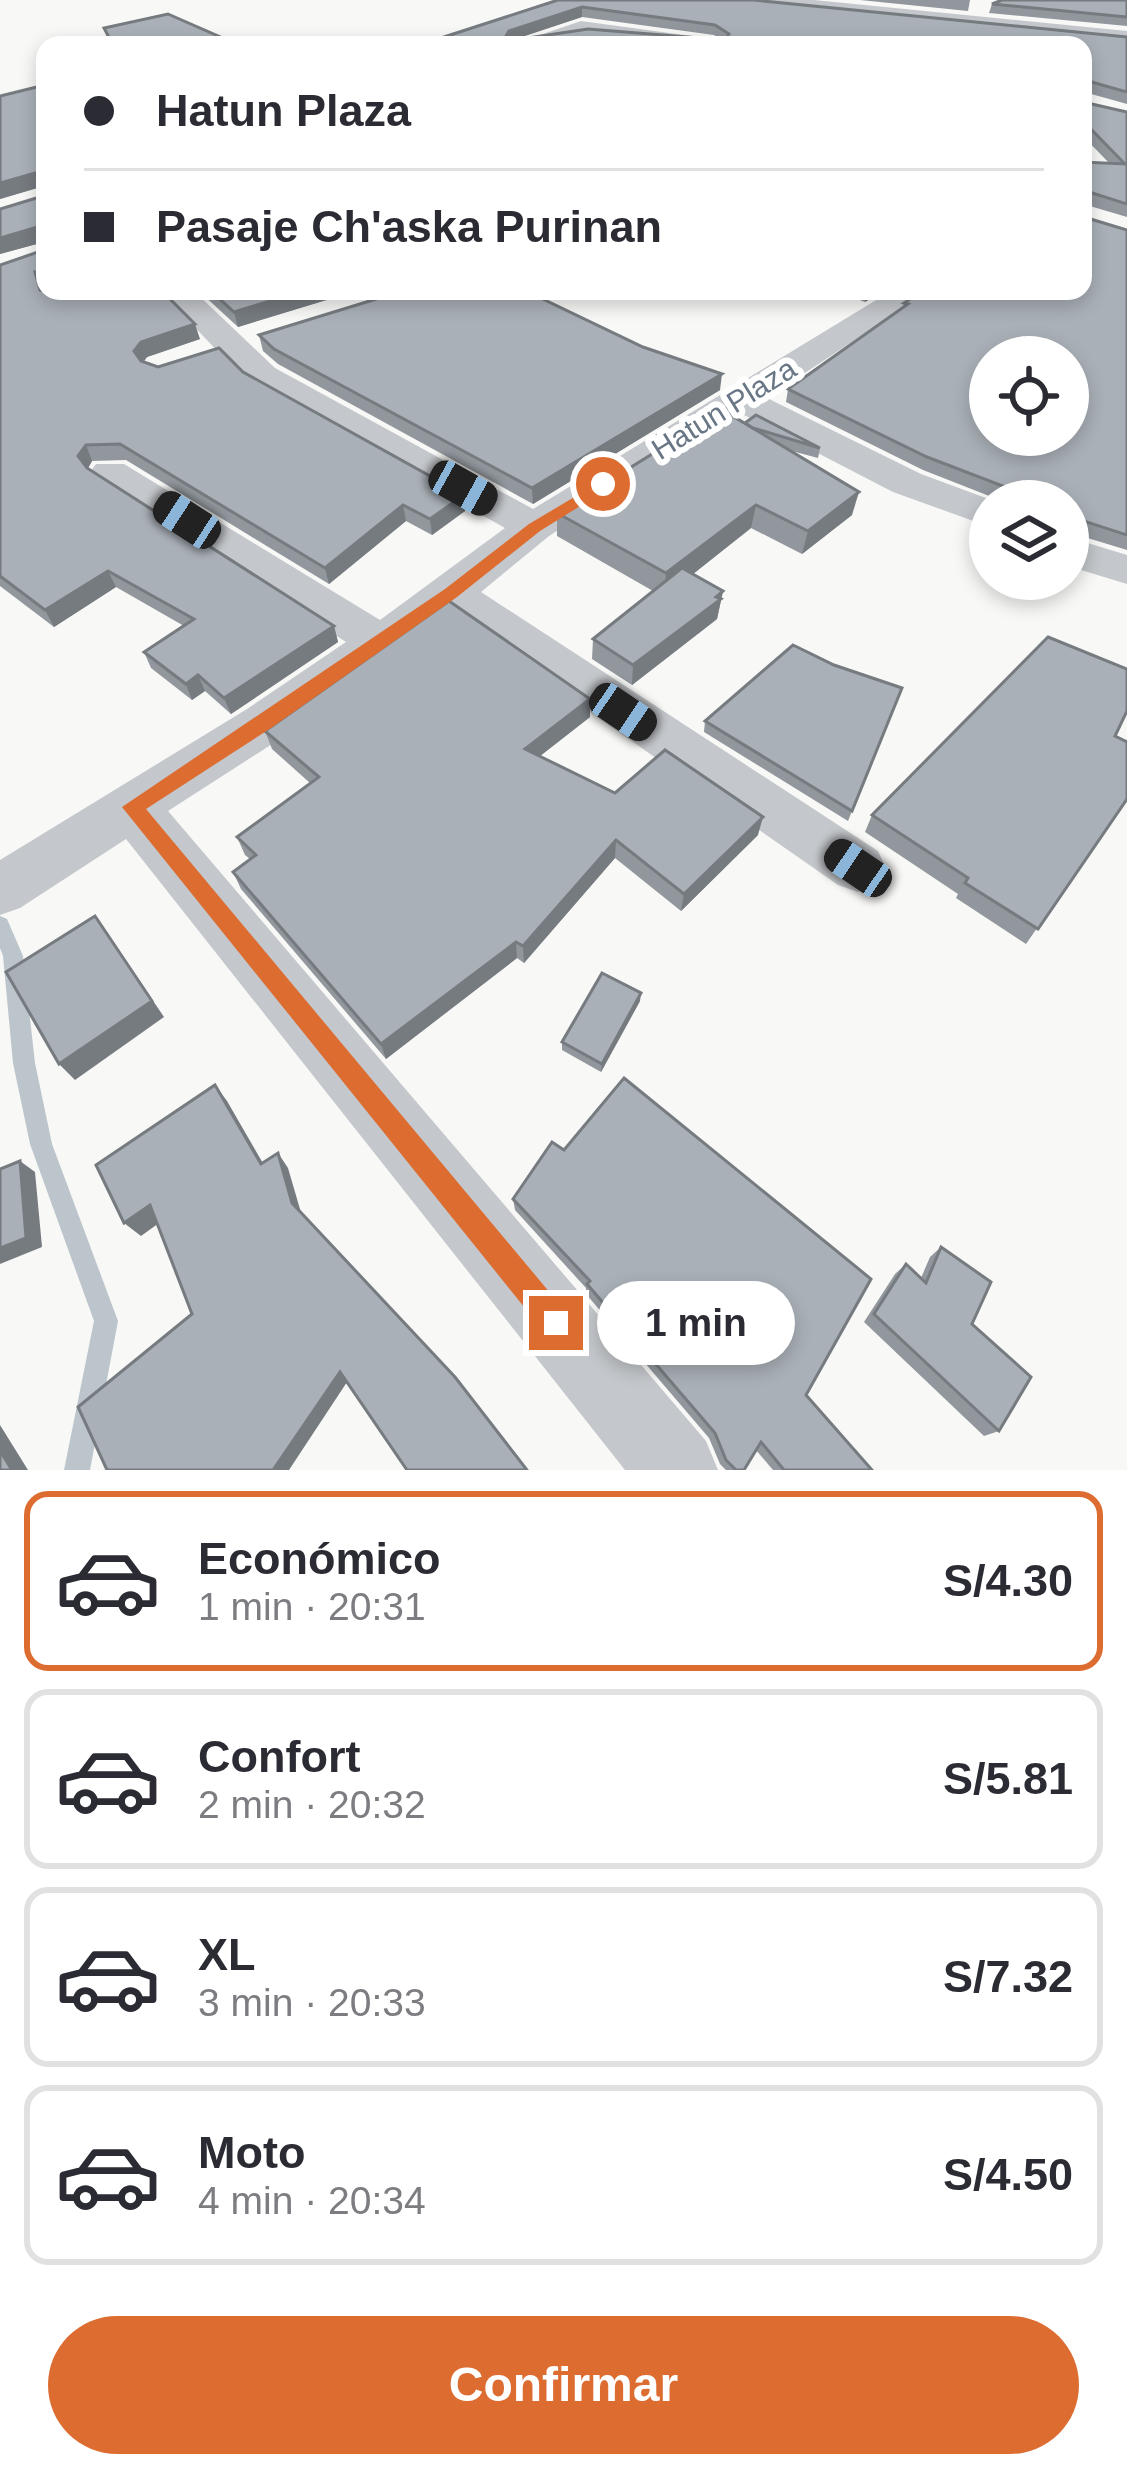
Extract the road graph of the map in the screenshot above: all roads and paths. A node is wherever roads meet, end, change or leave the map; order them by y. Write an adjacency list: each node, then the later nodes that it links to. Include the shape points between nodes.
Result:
1 (755, 0): 4 (street)
2 (551, 36): 3 (street, via 580,27)
3 (624, 36)
4 (1127, 37)
5 (168, 300): 8 (street)
6 (899, 300): 9 (street, Hatun Plaza)
7 (271, 333): 8 (street)
8 (216, 350): 12 (street)
9 (741, 399): 11 (street); 12 (street, Hatun Plaza)
10 (110, 472): 16 (street)
11 (969, 506)
12 (534, 527): 15 (street, Hatun Plaza)
13 (1089, 558): 14 (street)
14 (1127, 570)
15 (451, 593): 16 (street, Hatun Plaza); 18 (street)
16 (379, 641): 17 (street, Hatun Plaza)
17 (132, 807): 19 (street, Hatun Plaza); 20 (street)
18 (858, 868)
19 (6, 886)
20 (676, 1470)

